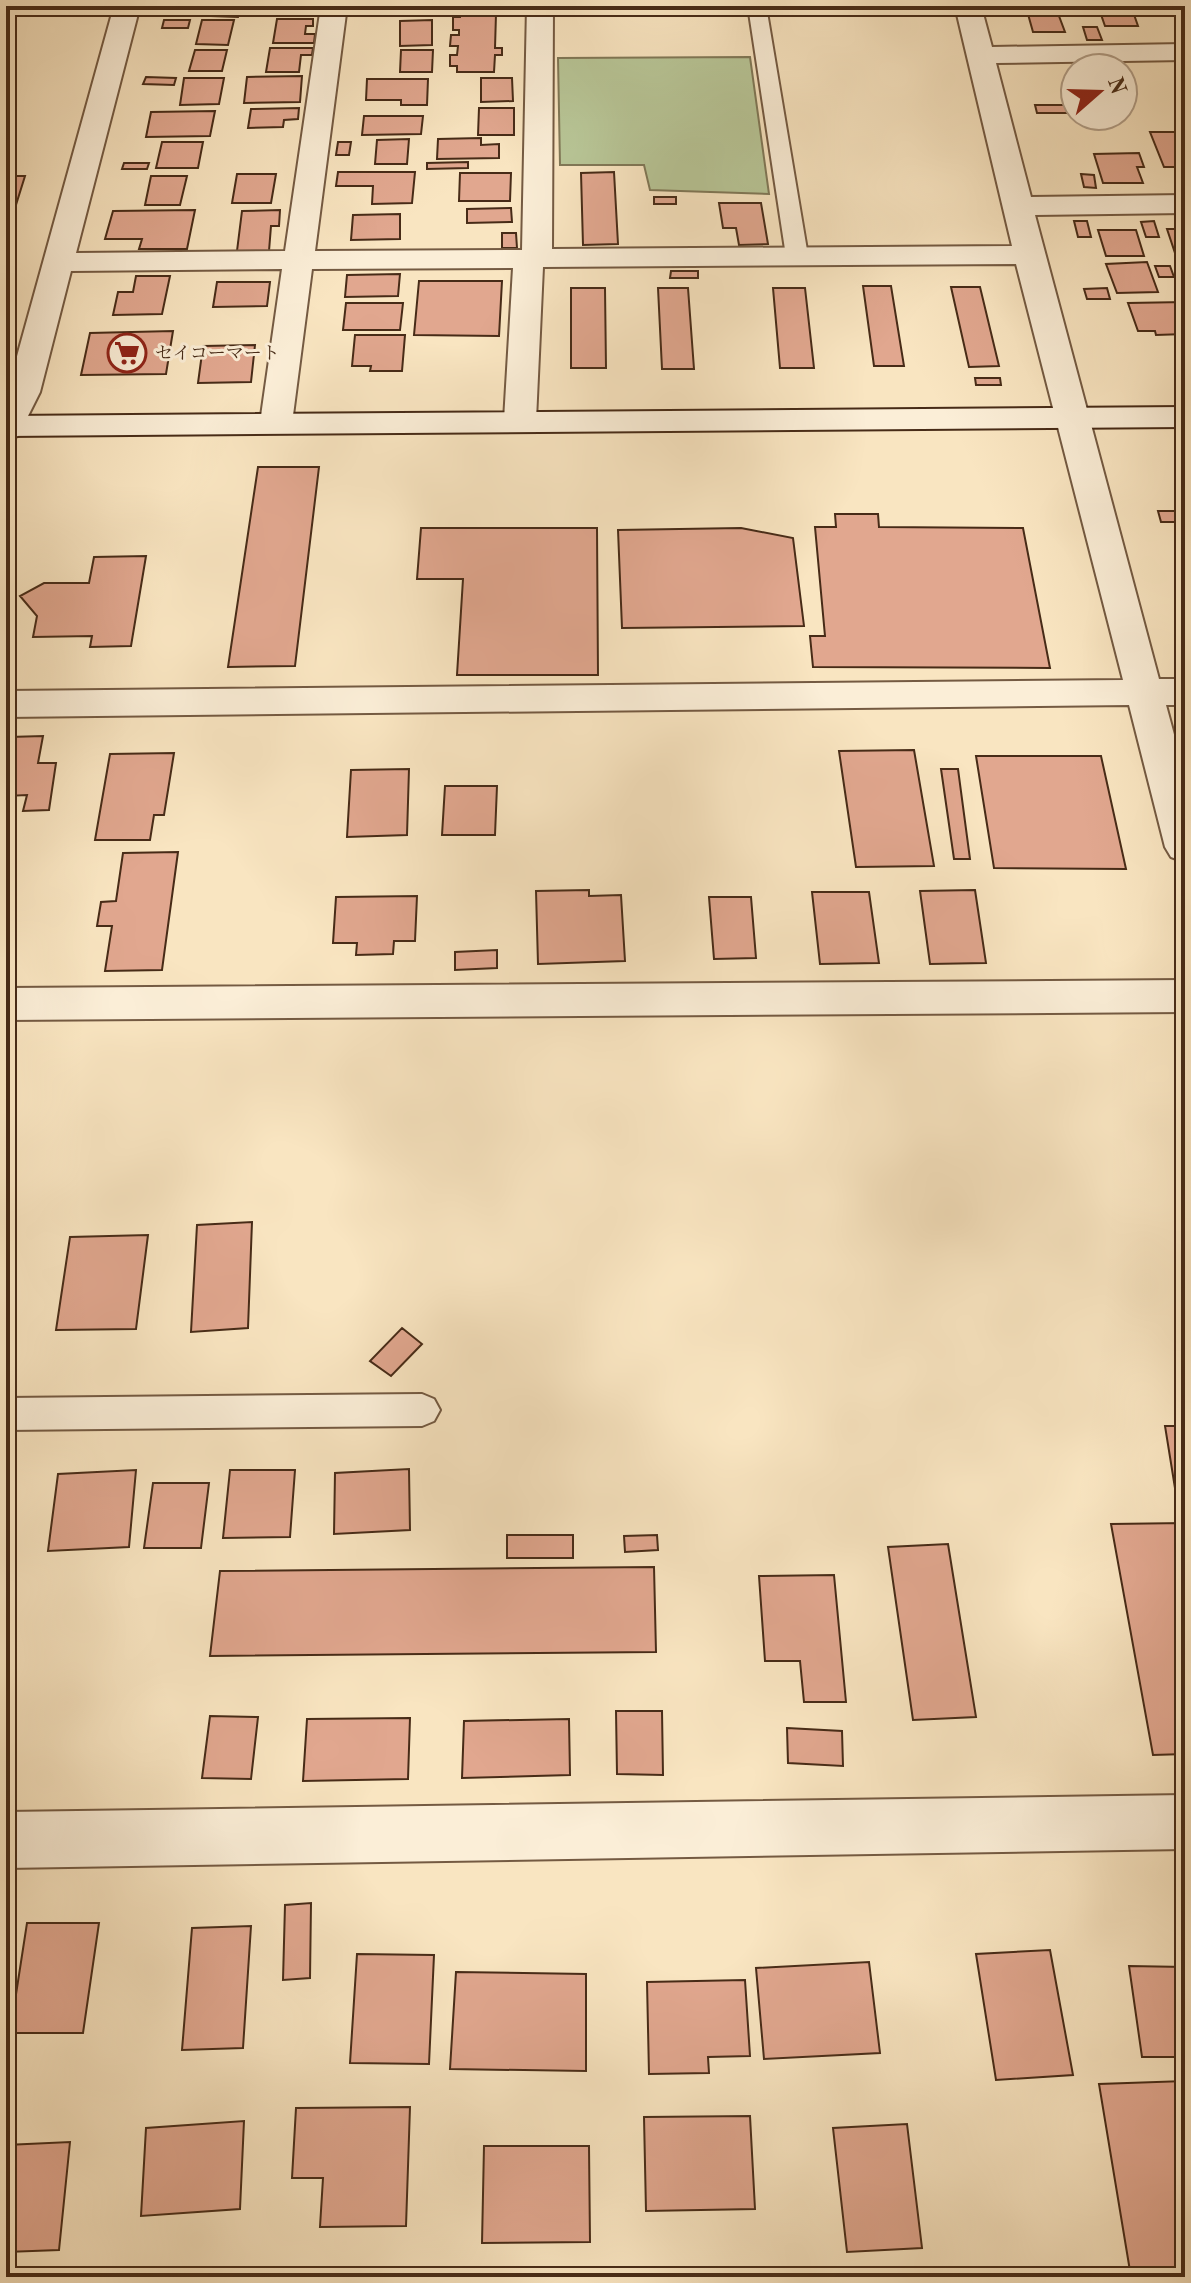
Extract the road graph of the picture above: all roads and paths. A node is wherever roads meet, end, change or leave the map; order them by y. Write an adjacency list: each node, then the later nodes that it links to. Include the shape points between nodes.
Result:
1 (127, 6): 14 (street)
2 (334, 6): 13 (street)
3 (540, 6): 12 (street)
4 (757, 6): 11 (lane)
5 (968, 6): 7 (street)
6 (1185, 52): 7 (street)
7 (981, 55): 9 (street)
8 (1185, 204): 9 (street)
9 (1019, 206): 10 (street)
10 (1029, 255): 11 (street); 16 (street)
11 (797, 256): 12 (street)
12 (533, 258): 13 (street); 17 (street)
13 (300, 260): 14 (street); 18 (street)
14 (58, 262): 19 (street, via 24,392)
15 (1185, 417): 16 (street)
16 (1071, 418): 17 (street); 21 (street)
17 (520, 420): 18 (street)
18 (276, 423): 19 (street)
19 (7, 427)
20 (1185, 692): 21 (street)
21 (1146, 693): 22 (street); 23 (street)
22 (6, 704)
23 (1185, 847)
24 (1185, 996): 25 (street)
25 (6, 1004)
26 (422, 1410): 27 (lane)
27 (6, 1414)
28 (1185, 1822): 29 (street)
29 (6, 1840)

